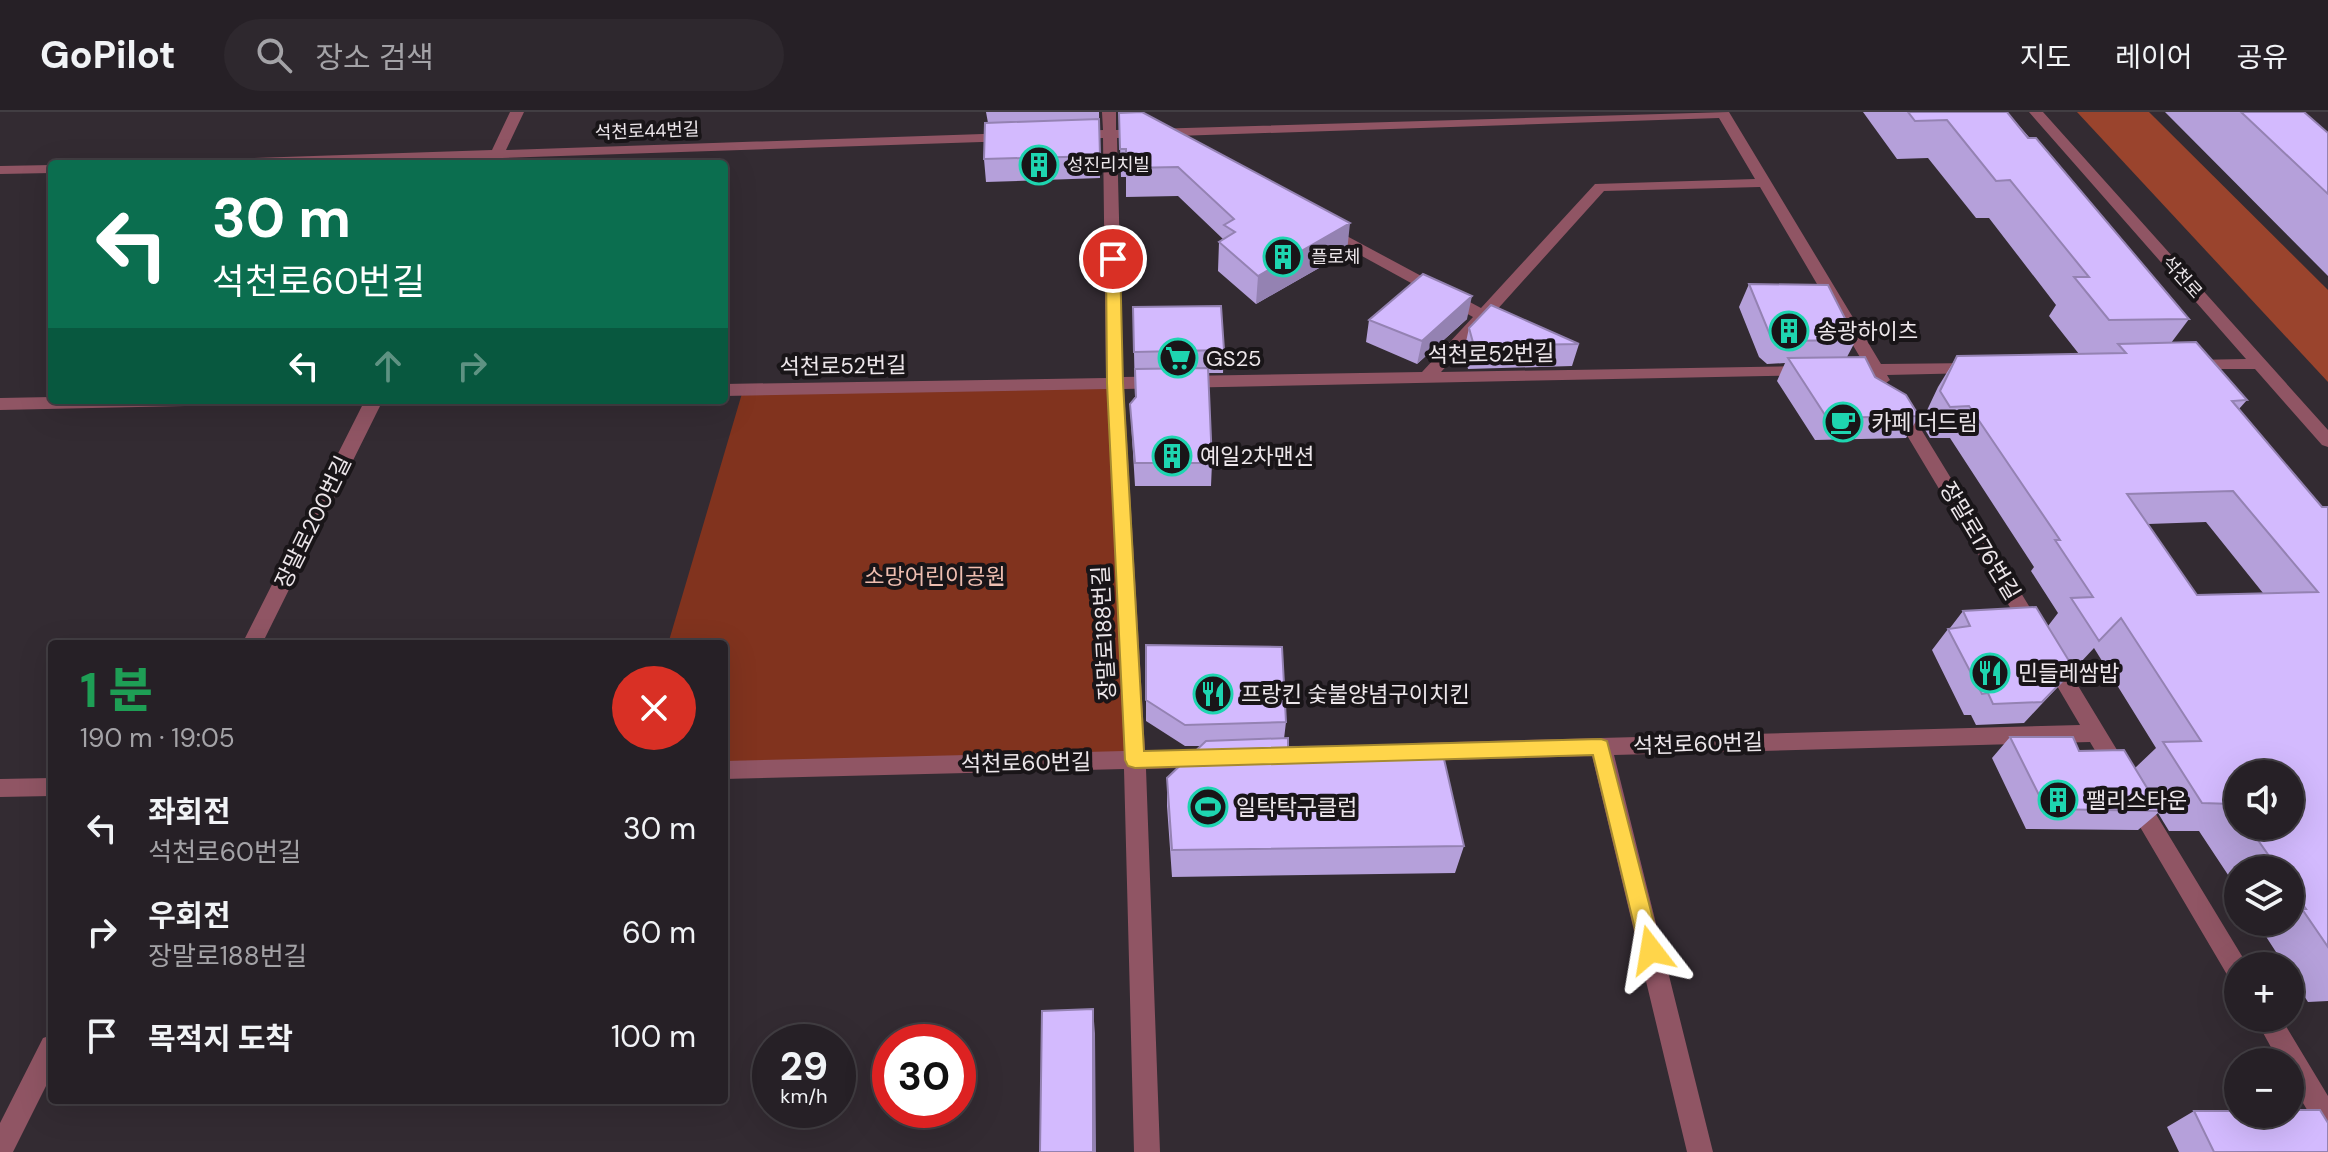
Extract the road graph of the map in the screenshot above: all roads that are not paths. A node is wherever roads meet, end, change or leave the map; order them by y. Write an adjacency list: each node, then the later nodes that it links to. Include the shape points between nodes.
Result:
1 (517, 112): 12 (street)
2 (1109, 112): 8 (street, 장말로188번길)
3 (1498, 112): 6 (street)
4 (2036, 112): 19 (street, 석천로)
5 (1722, 113): 6 (street); 16 (street, 장말로176번길)
6 (1512, 121): 7 (street)
7 (1147, 133): 8 (street); 11 (street)
8 (1110, 134): 9 (street); 24 (street, 장말로188번길)
9 (1063, 136)
10 (1031, 137): 12 (street, 석천로44번길)
11 (1175, 149)
12 (494, 159): 13 (street, 석천로44번길)
13 (435, 160)
14 (48, 169): 15 (street)
15 (0, 170)
16 (1765, 183): 18 (street, via 1600,187); 22 (street, 장말로176번길)
17 (1315, 225): 18 (street)
18 (1483, 316): 23 (street)
19 (2259, 364): 20 (street); 29 (street, 석천로)
20 (2180, 365)
21 (1988, 368): 22 (street, 석천로52번길)
22 (1876, 370): 23 (street, 석천로52번길); 32 (street, 장말로176번길)
23 (1427, 377): 24 (street, 석천로52번길)
24 (1115, 383): 25 (street, 석천로52번길); 36 (street, 장말로188번길)
25 (728, 390)
26 (48, 403): 27 (street)
27 (0, 404)
28 (372, 404): 31 (street, 장말로200번길)
29 (2321, 426): 30 (street, 석천로)
30 (2328, 441)
31 (254, 640)
32 (2096, 733): 33 (street, 석천로60번길); 40 (street, 장말로176번길)
33 (1601, 747): 34 (street, 석천로60번길); 46 (street)
34 (1399, 753)
35 (1228, 757): 36 (street, 석천로60번길)
36 (1135, 760): 37 (street, 석천로60번길); 45 (street, 장말로188번길)
37 (728, 770)
38 (48, 787): 39 (street)
39 (0, 788)
40 (2227, 952)
41 (2275, 1032): 43 (street)
42 (48, 1055): 44 (street)
43 (2328, 1121)
44 (0, 1151)
45 (1147, 1152)
46 (1700, 1152)

